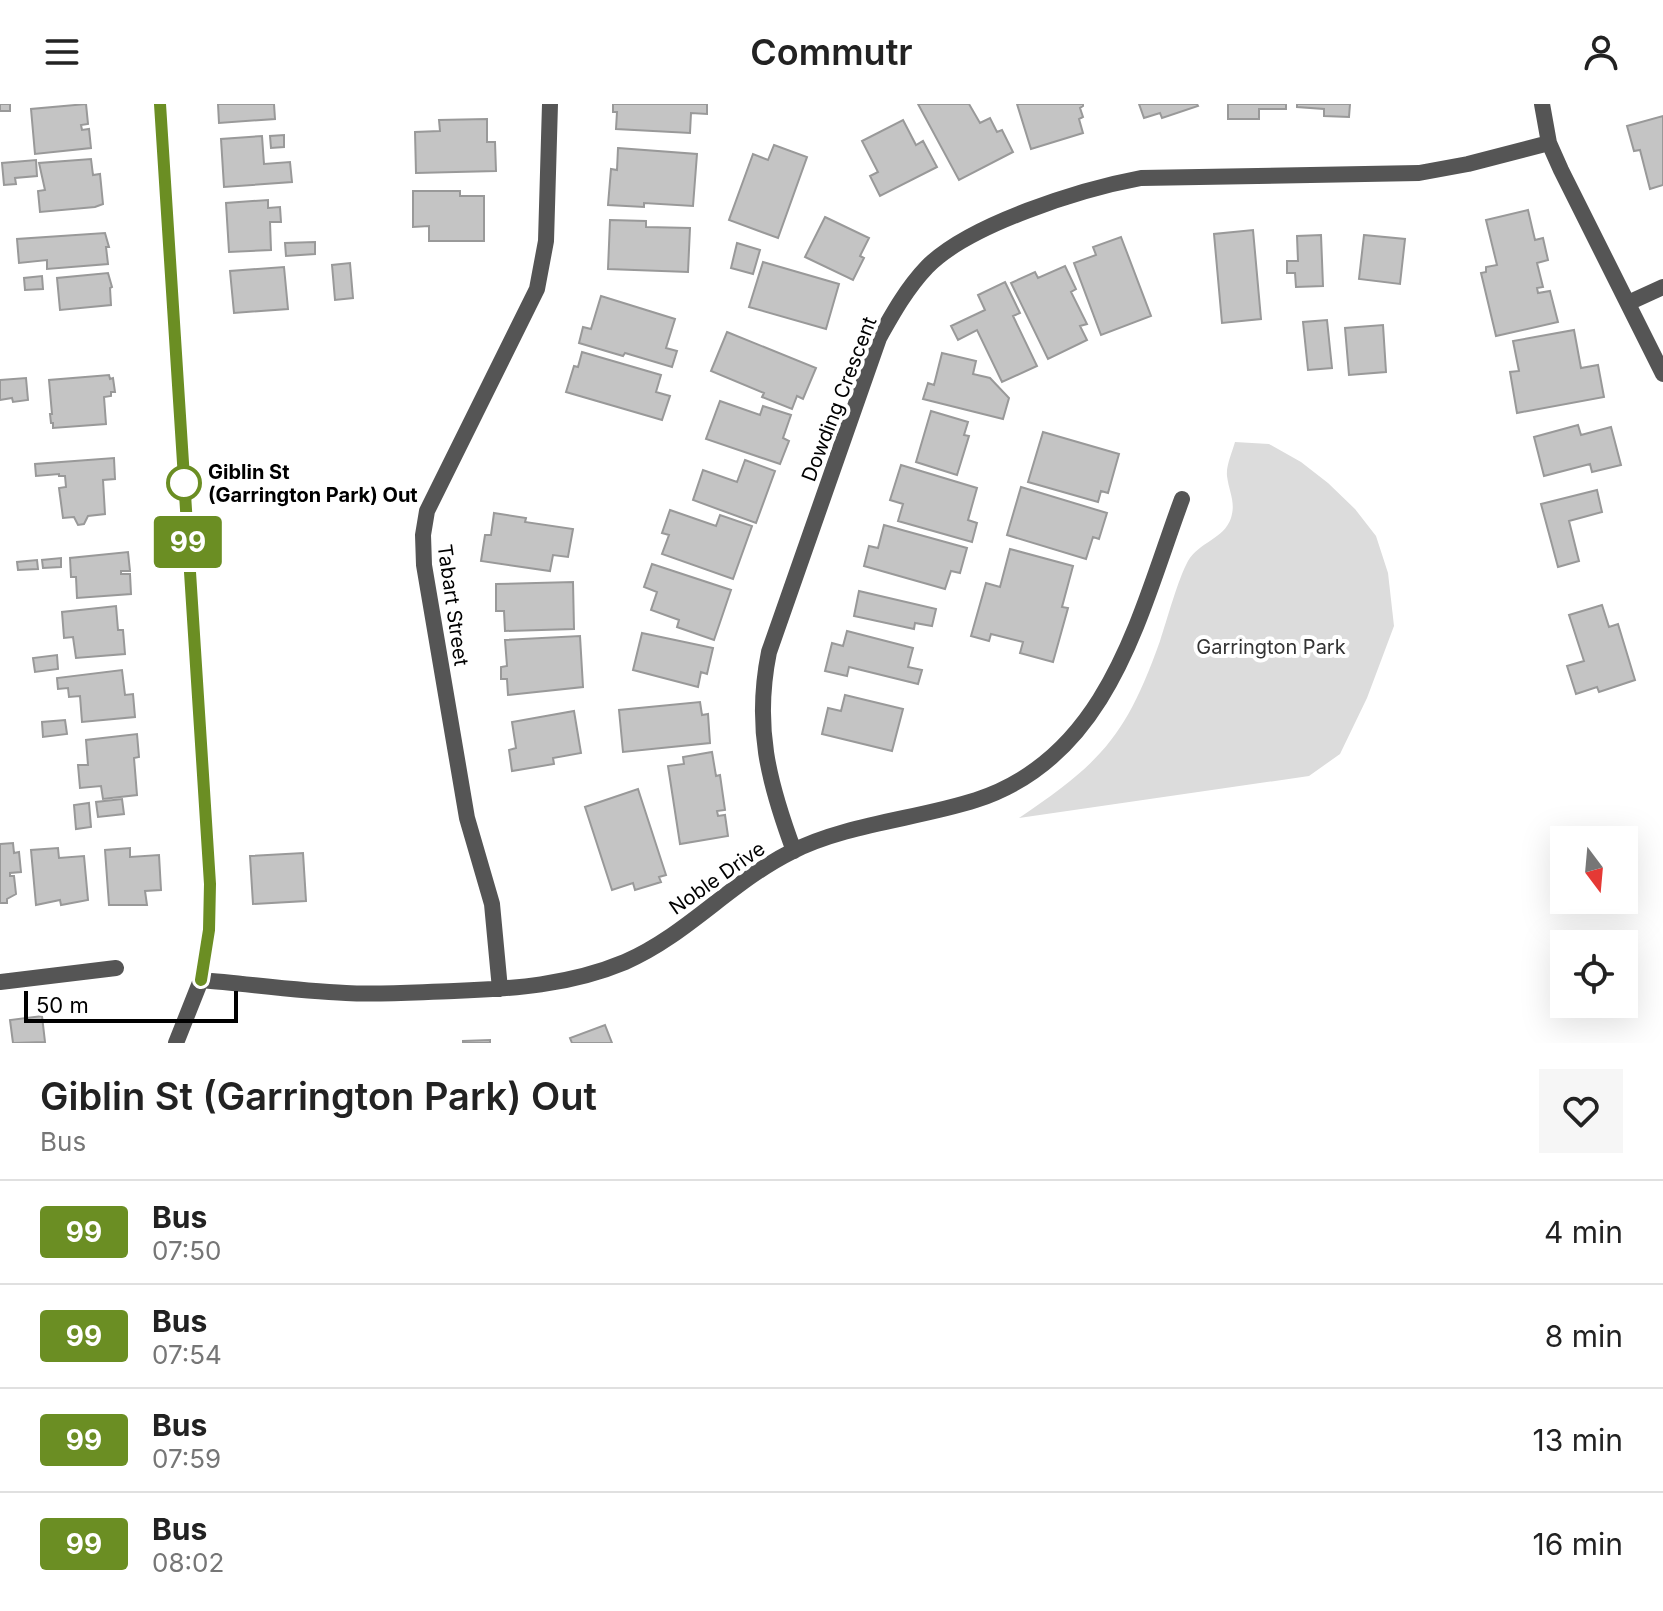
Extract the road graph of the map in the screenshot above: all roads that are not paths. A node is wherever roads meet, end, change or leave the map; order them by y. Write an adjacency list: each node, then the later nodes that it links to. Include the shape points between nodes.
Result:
1 (160, 104): 11 (street, via 210,884)
2 (550, 104): 13 (street, Tabart Street, via 546,241 537,289 427,511 423,535 467,818 492,904)
3 (1542, 104): 4 (street)
4 (1549, 143): 6 (street); 9 (street, Dowding Crescent, via 1419,173 1141,178 1105,185 1003,222 929,265 879,338 769,652 762,686 765,758)
5 (1663, 287): 6 (street)
6 (1628, 303): 7 (street)
7 (1663, 374)
8 (1182, 499): 9 (street, Noble Drive, via 1118,669 1086,721 1041,767 975,800)
9 (794, 851): 13 (street, Noble Drive, via 750,875 666,940 627,961 586,977)
10 (116, 968): 12 (street)
11 (201, 980): 13 (street, Noble Drive, via 347,993); 14 (street)
12 (0, 982)
13 (500, 989)
14 (176, 1043)

